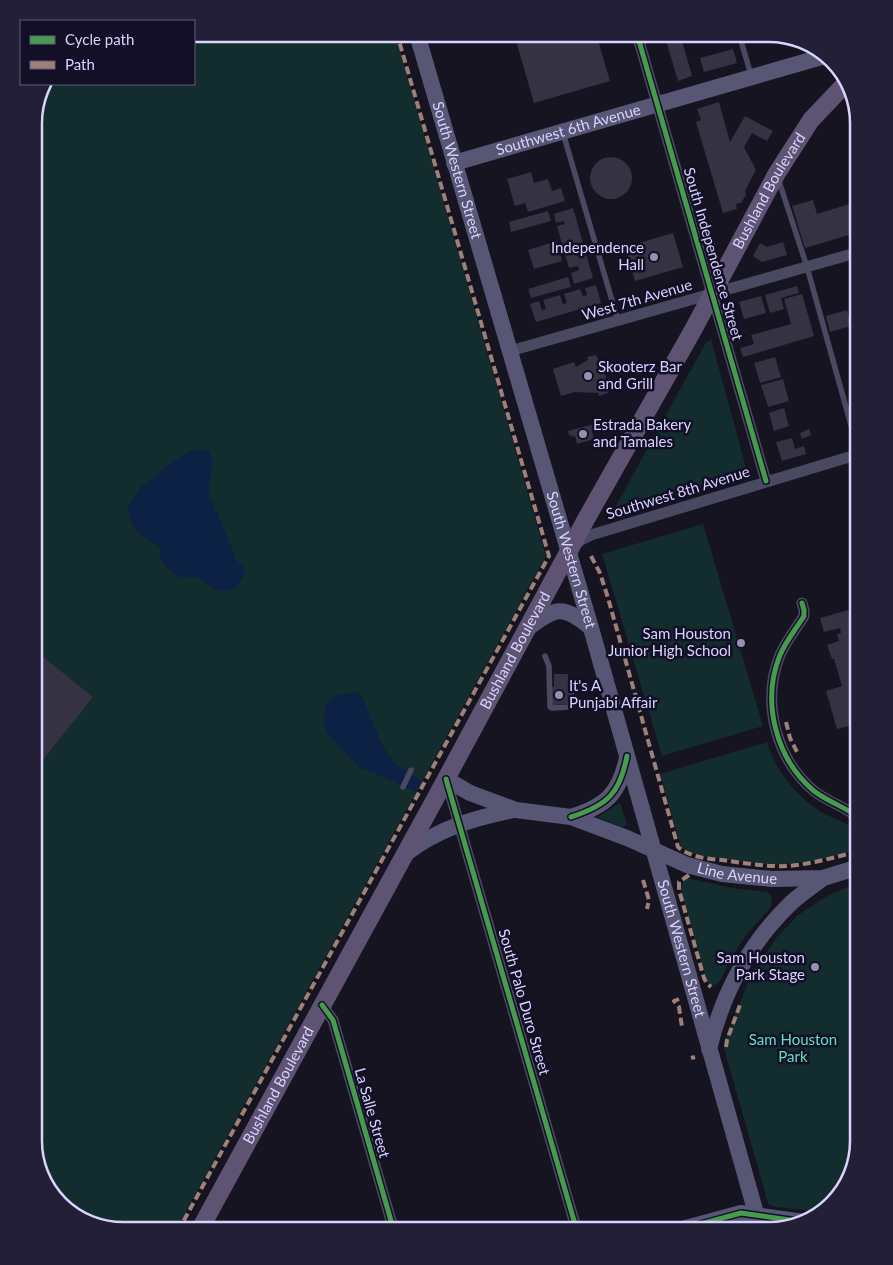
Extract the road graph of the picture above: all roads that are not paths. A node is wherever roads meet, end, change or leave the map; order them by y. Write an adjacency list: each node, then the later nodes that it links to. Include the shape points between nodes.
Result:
1 (419, 42): 9 (main road, South Western Street)
2 (640, 43): 7 (street, South Independence Street)
3 (741, 43): 5 (lane)
4 (818, 58): 5 (main road, Southwest 6th Avenue)
5 (751, 78): 7 (main road, Southwest 6th Avenue)
6 (842, 87): 10 (main road, Bushland Boulevard, via 811,120)
7 (658, 105): 8 (main road, Southwest 6th Avenue); 13 (street, South Independence Street)
8 (562, 132): 9 (main road, Southwest 6th Avenue); 14 (lane)
9 (454, 163): 15 (main road, South Western Street)
10 (777, 173): 12 (lane); 13 (main road, Bushland Boulevard)
11 (850, 255): 12 (street, West 7th Avenue)
12 (807, 268): 13 (street, West 7th Avenue); 16 (lane)
13 (711, 295): 14 (street, West 7th Avenue); 18 (street, South Independence Street); 19 (main road, Bushland Boulevard)
14 (618, 321): 15 (street, West 7th Avenue)
15 (510, 351): 19 (main road, South Western Street)
16 (850, 422)
17 (850, 457): 18 (street, Southwest 8th Avenue)
18 (766, 482): 19 (street, Southwest 8th Avenue, via 591,535)
19 (568, 552): 21 (main road, Bushland Boulevard); 22 (main road, South Western Street)
20 (802, 603): 30 (street, via 804,616 780,656 773,680 772,707 777,736 792,766 808,785)
21 (527, 628): 22 (main road, via 560,610 576,615); 27 (main road, Bushland Boulevard)
22 (591, 628): 25 (main road, South Western Street)
23 (545, 656): 24 (lane, via 549,666 550,707 570,707 572,686)
24 (580, 682)
25 (628, 756): 31 (main road, via 614,793 602,804); 33 (main road, South Western Street)
26 (411, 770): 28 (lane)
27 (446, 779): 29 (main road, via 470,793); 32 (street, South Palo Duro Street); 34 (main road, Bushland Boulevard)
28 (403, 787)
29 (516, 810): 31 (main road, Line Avenue); 32 (main road)
30 (850, 813)
31 (571, 817): 33 (main road, Line Avenue)
32 (459, 823): 34 (main road); 43 (street, South Palo Duro Street)
33 (653, 850): 36 (main road, Line Avenue, via 693,867 722,874 772,879); 38 (main road, South Western Street)
34 (402, 856): 37 (main road, Bushland Boulevard)
35 (850, 870): 36 (main road, Line Avenue)
36 (823, 878): 38 (main road, Line Avenue, via 791,903 748,957 729,987)
37 (322, 1005): 41 (main road, Bushland Boulevard); 42 (street, La Salle Street, via 333,1020)
38 (709, 1049): 39 (main road, South Western Street)
39 (757, 1215): 40 (main road); 44 (main road, via 741,1213); 45 (main road, South Western Street)
40 (791, 1220)
41 (204, 1222)
42 (391, 1222)
43 (574, 1222)
44 (708, 1222)
45 (759, 1222)

